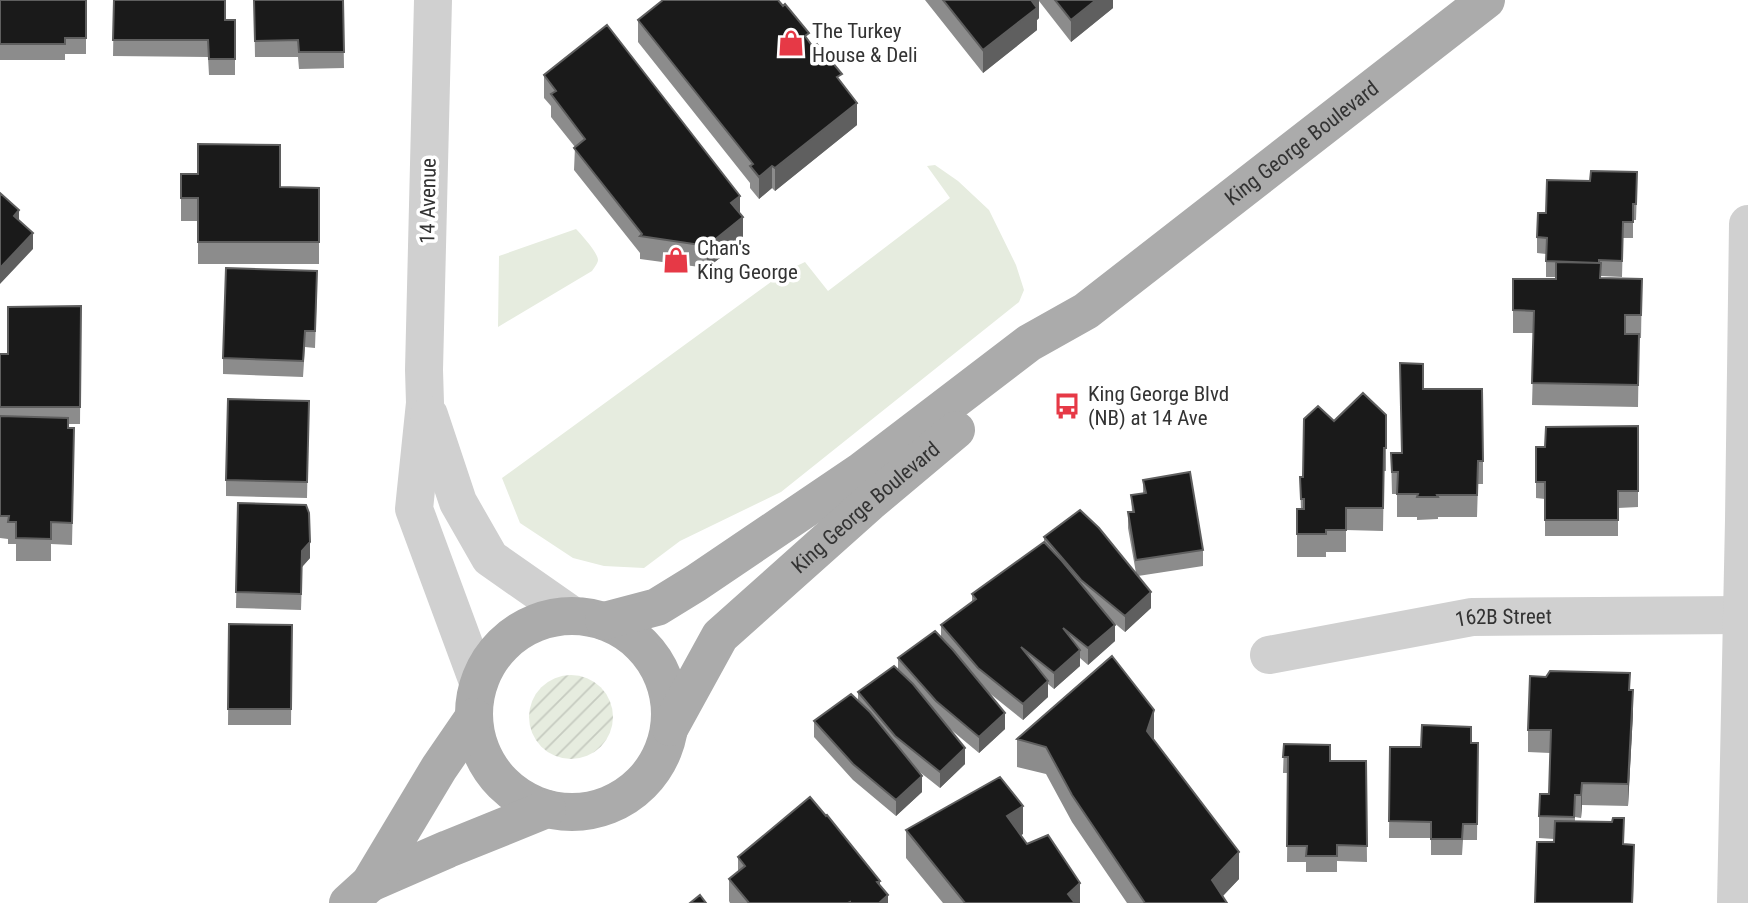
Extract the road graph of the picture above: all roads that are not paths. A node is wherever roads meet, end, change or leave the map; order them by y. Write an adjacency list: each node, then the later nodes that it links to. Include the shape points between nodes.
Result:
1 (433, 0): 5 (street, 14 Avenue)
2 (1486, 0): 4 (main road, King George Boulevard)
3 (1748, 224): 6 (street)
4 (1086, 310): 7 (main road, King George Boulevard, via 1029,343 860,472 696,583 657,607); 10 (main road, King George Boulevard, via 1041,360 869,503 720,636)
5 (425, 403): 7 (street, 14 Avenue, via 458,502 490,558); 9 (street, 14 Avenue, via 414,509)
6 (1742, 615): 8 (street, 162B Street, via 1472,617); 13 (street)
7 (589, 618): 9 (main road, via 542,620 514,635 493,654); 10 (main road, via 634,637 656,662 668,693)
8 (1269, 655)
9 (476, 700): 11 (main road, via 480,748 495,776 519,797); 12 (main road, via 439,768)
10 (670, 727): 11 (main road, via 660,759 640,785 613,804 581,813)
11 (547, 810): 12 (main road, via 448,849)
12 (359, 893)
13 (1736, 903)

